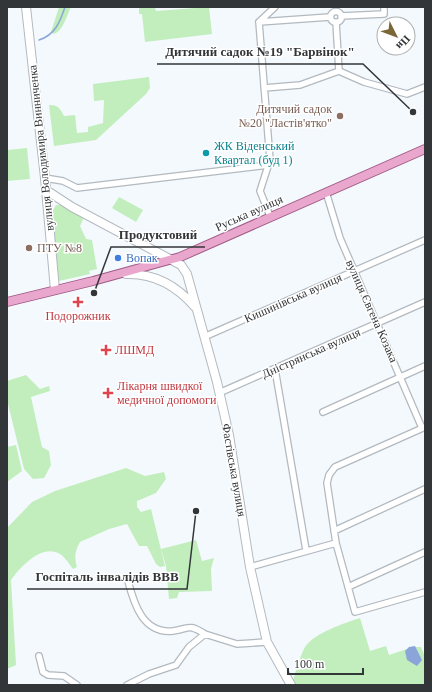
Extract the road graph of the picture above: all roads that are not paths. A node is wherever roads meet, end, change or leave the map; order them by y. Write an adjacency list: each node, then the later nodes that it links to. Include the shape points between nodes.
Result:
1 (26, 7): 14 (main road, вулиця Володимира Винниченка)
2 (275, 7): 7 (street)
3 (384, 7): 5 (street, via 384,14)
4 (335, 9): 5 (street); 6 (street)
5 (341, 16): 8 (street)
6 (330, 18): 7 (street); 8 (street)
7 (259, 22): 11 (street)
8 (336, 22): 9 (street)
9 (339, 71): 10 (street, via 364,82 407,94); 11 (street, via 300,84)
10 (425, 87)
11 (264, 88): 13 (street, via 270,160)
12 (425, 149): 16 (main road, Руська вулиця)
13 (268, 165): 14 (street, via 77,188 63,181); 17 (street, via 260,191)
14 (45, 178): 15 (main road, вулиця Володимира Винниченка)
15 (46, 190): 19 (main road, Фастівська вулиця); 22 (main road, вулиця Володимира Винниченка)
16 (326, 192): 17 (main road, Руська вулиця); 20 (street, вулиця Євгена Козака, via 336,227)
17 (270, 216): 19 (main road, Руська вулиця)
18 (425, 240): 20 (street, Кишинівська вулиця)
19 (170, 260): 21 (main road, Руська вулиця); 25 (main road, Фастівська вулиця, via 181,265 187,274)
20 (354, 271): 26 (street, вулиця Євгена Козака); 27 (street, Кишинівська вулиця)
21 (119, 274): 22 (main road, Руська вулиця); 25 (main road, via 145,275 169,283)
22 (55, 290): 23 (main road, Руська вулиця)
23 (7, 302)
24 (425, 302): 26 (street, Дністрянська вулиця)
25 (197, 310): 27 (main road, Фастівська вулиця)
26 (377, 324): 29 (street, Дністрянська вулиця); 30 (street, вулиця Євгена Козака)
27 (204, 337): 31 (main road, Фастівська вулиця)
28 (425, 366): 30 (street)
29 (275, 369): 31 (street, Дністрянська вулиця); 37 (street)
30 (401, 377): 32 (street); 33 (street, вулиця Євгена Козака)
31 (219, 394): 39 (main road, Фастівська вулиця, via 229,435)
32 (324, 412)
33 (424, 428): 35 (street, via 331,471 328,483)
34 (425, 489): 35 (street)
35 (334, 531): 36 (street)
36 (336, 542): 37 (street); 41 (street)
37 (306, 550): 39 (street)
38 (425, 552): 41 (street)
39 (250, 567): 44 (main road, Фастівська вулиця)
40 (128, 581): 43 (street, via 136,608 150,625 158,630 173,631 187,626)
41 (348, 588): 42 (street, via 355,612)
42 (425, 592)
43 (205, 634): 44 (street, via 237,644); 47 (street, via 189,647 176,665)
44 (267, 642): 48 (main road, Фастівська вулиця)
45 (39, 656): 46 (street, via 44,672 48,675 64,676)
46 (77, 685)
47 (127, 685)
48 (291, 685)

